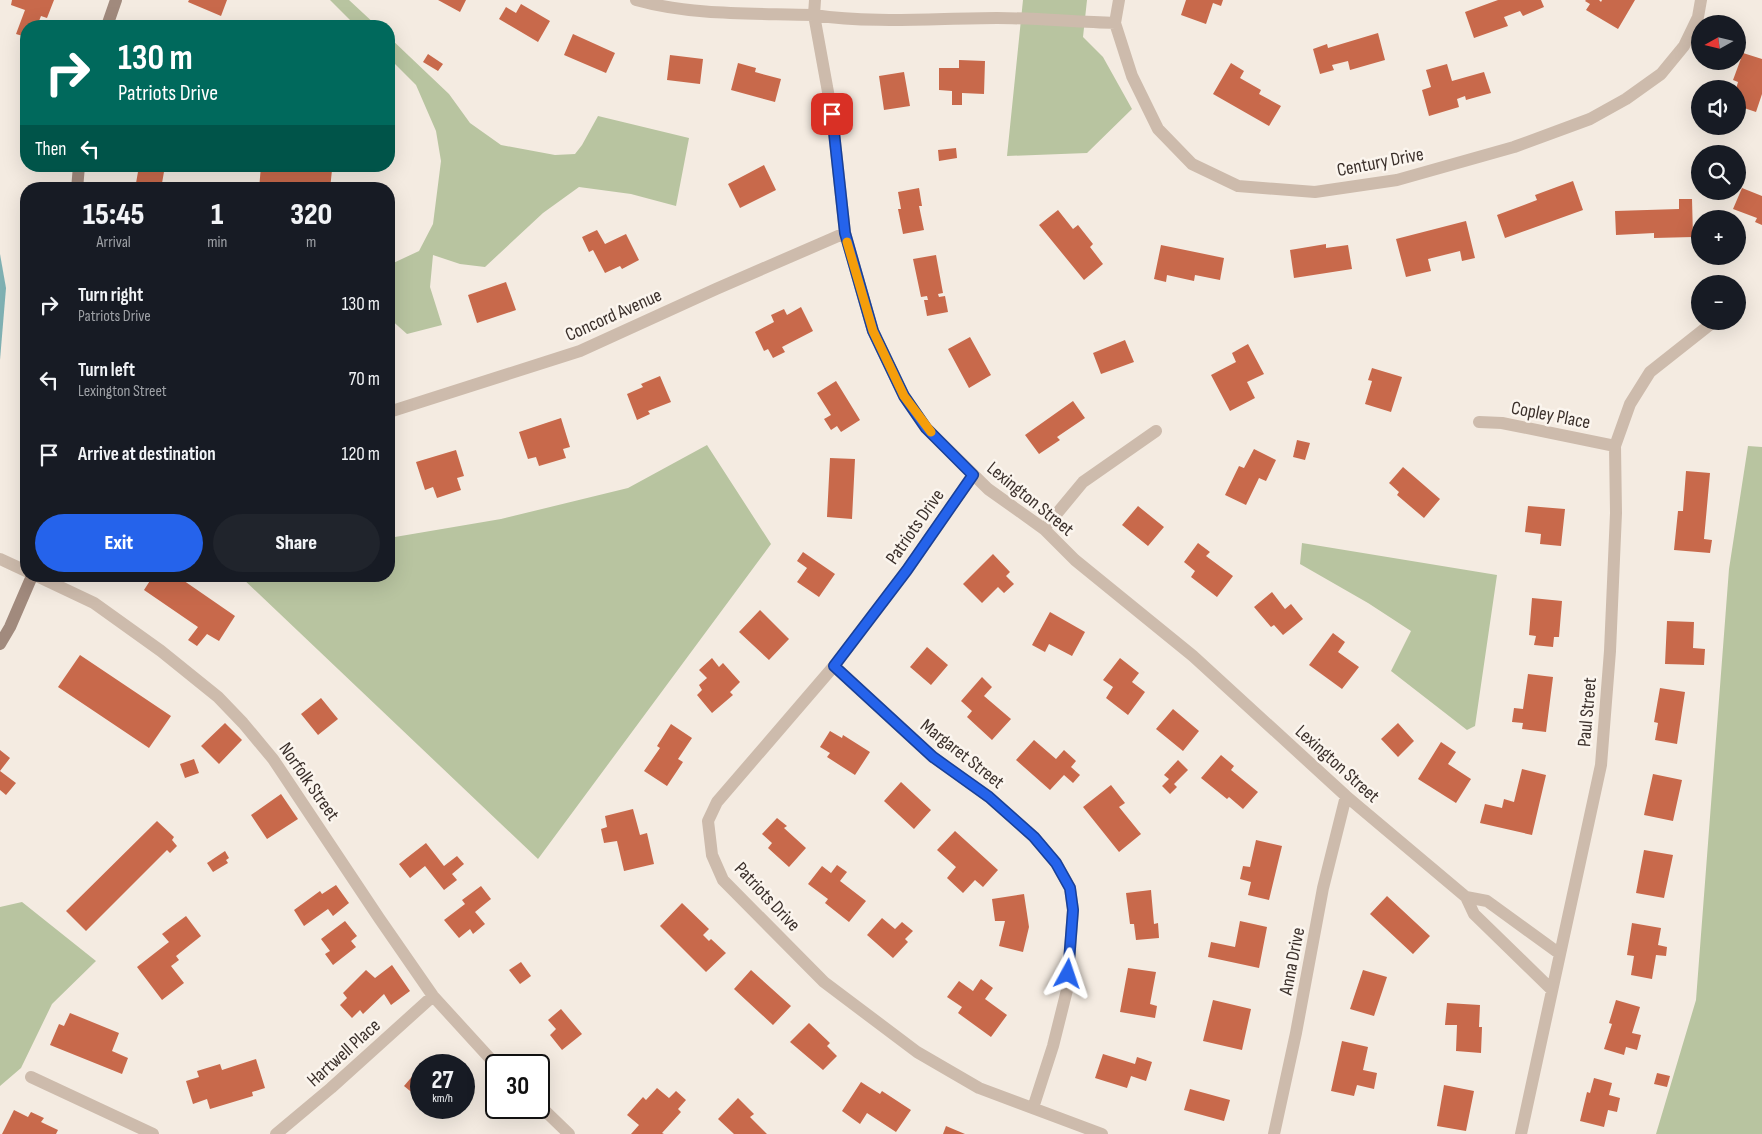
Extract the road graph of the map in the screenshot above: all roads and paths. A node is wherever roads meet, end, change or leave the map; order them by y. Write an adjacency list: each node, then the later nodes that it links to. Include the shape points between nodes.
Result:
1 (116, 0): 7 (main road)
2 (636, 0): 6 (street, via 702,12)
3 (815, 0): 6 (street, Lexington Street)
4 (1119, 0): 8 (street)
5 (1701, 0): 8 (street, Century Drive, via 1698,17 1684,46 1661,74 1590,119 1514,147 1396,180 1315,192 1238,186 1192,164 1158,129 1132,76)
6 (814, 14): 8 (street, via 912,20 998,18); 9 (street, Lexington Street, via 832,114)
7 (109, 20)
8 (1114, 23)
9 (845, 233): 11 (street, Concord Avenue, via 580,351); 15 (street, Lexington Street, via 873,331 904,396 926,428)
10 (1703, 330): 14 (street, Paul Street, via 1650,372 1630,404)
11 (395, 410)
12 (1479, 422): 14 (street, Copley Place, via 1502,423)
13 (1156, 431): 16 (street, via 1083,482)
14 (1615, 446): 25 (street, Paul Street, via 1613,592 1601,765)
15 (973, 475): 16 (street, Lexington Street); 22 (street, Patriots Drive, via 907,570)
16 (1044, 529): 23 (street, Lexington Street, via 1075,560 1193,656)
17 (0, 560): 18 (street)
18 (20, 568)
19 (29, 582): 21 (main road)
20 (50, 582): 27 (street, Norfolk Street, via 94,603 161,651 218,697 243,722 273,758)
21 (0, 644)
22 (834, 666): 30 (street, Margaret Street, via 933,757 989,797 1034,837 1056,863 1070,888 1073,910 1067,990); 30 (street, Patriots Drive, via 718,802 708,821 712,855 723,880 824,982 917,1052 980,1088)
23 (1346, 796): 24 (street, Lexington Street); 36 (street, Anna Drive, via 1323,888)
24 (1466, 897): 25 (street, Lexington Street, via 1488,902); 26 (street, Lexington Street, via 1474,914)
25 (1560, 954): 26 (street, Paul Street)
26 (1552, 990): 37 (street, Paul Street)
27 (433, 996): 28 (street, Norfolk Street); 33 (street, Hartwell Place)
28 (486, 1054)
29 (31, 1077): 32 (street)
30 (1033, 1108): 35 (street, Patriots Drive)
31 (550, 1116): 34 (street)
32 (153, 1134)
33 (276, 1134)
34 (569, 1134)
35 (1102, 1134)
36 (1274, 1134)
37 (1521, 1134)

